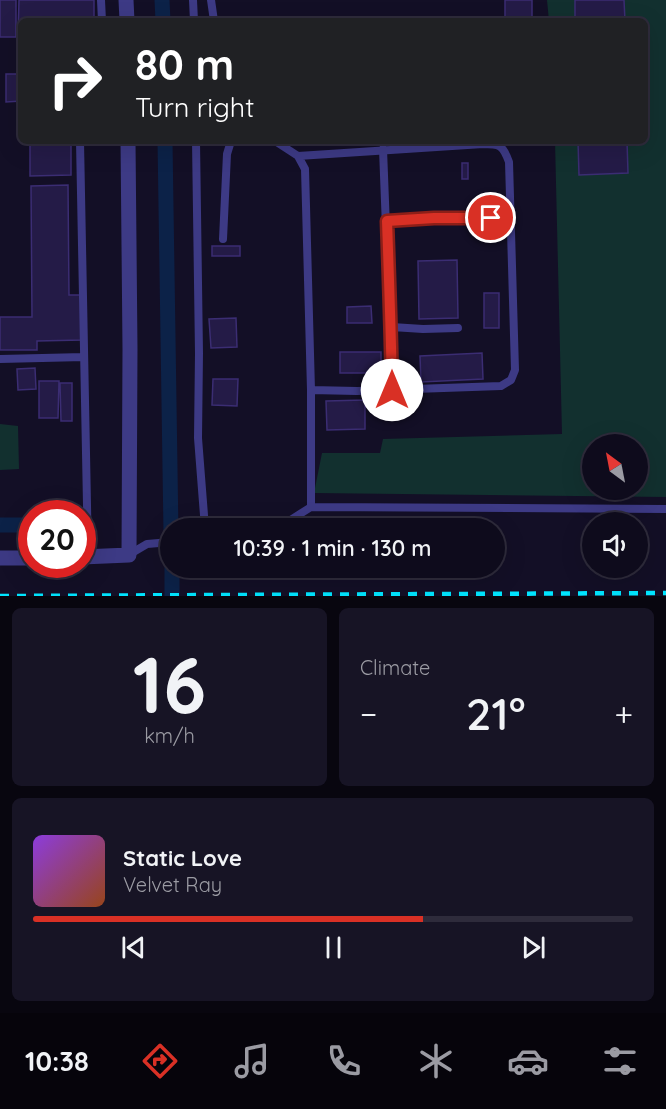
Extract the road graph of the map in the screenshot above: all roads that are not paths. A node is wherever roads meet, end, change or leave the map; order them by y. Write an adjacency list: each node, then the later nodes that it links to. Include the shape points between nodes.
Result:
1 (101, 0): 5 (lane)
2 (126, 0): 6 (street)
3 (193, 0): 7 (lane)
4 (211, 0): 8 (lane)
5 (102, 18)
6 (127, 18)
7 (194, 18)
8 (214, 18)
9 (80, 144): 21 (lane)
10 (128, 144): 31 (street)
11 (196, 144): 28 (lane, via 198,438)
12 (230, 144): 18 (lane)
13 (279, 144): 15 (lane)
14 (383, 149): 15 (lane); 16 (lane, via 498,144 509,162); 17 (lane)
15 (298, 156): 23 (lane, via 304,169)
16 (510, 218): 17 (lane); 24 (lane, via 514,370 511,380 501,386)
17 (387, 221): 19 (lane)
18 (223, 239)
19 (392, 327): 20 (lane); 24 (lane)
20 (458, 328)
21 (84, 357): 22 (lane); 25 (lane)
22 (0, 359)
23 (311, 390): 24 (lane); 26 (lane)
24 (392, 390)
25 (85, 500)
26 (312, 507): 27 (lane); 29 (lane)
27 (666, 509)
28 (204, 518)
29 (294, 518)
30 (160, 543): 31 (lane, via 147,544)
31 (129, 555): 32 (street)
32 (96, 556)
33 (0, 558): 34 (street)
34 (18, 558)

